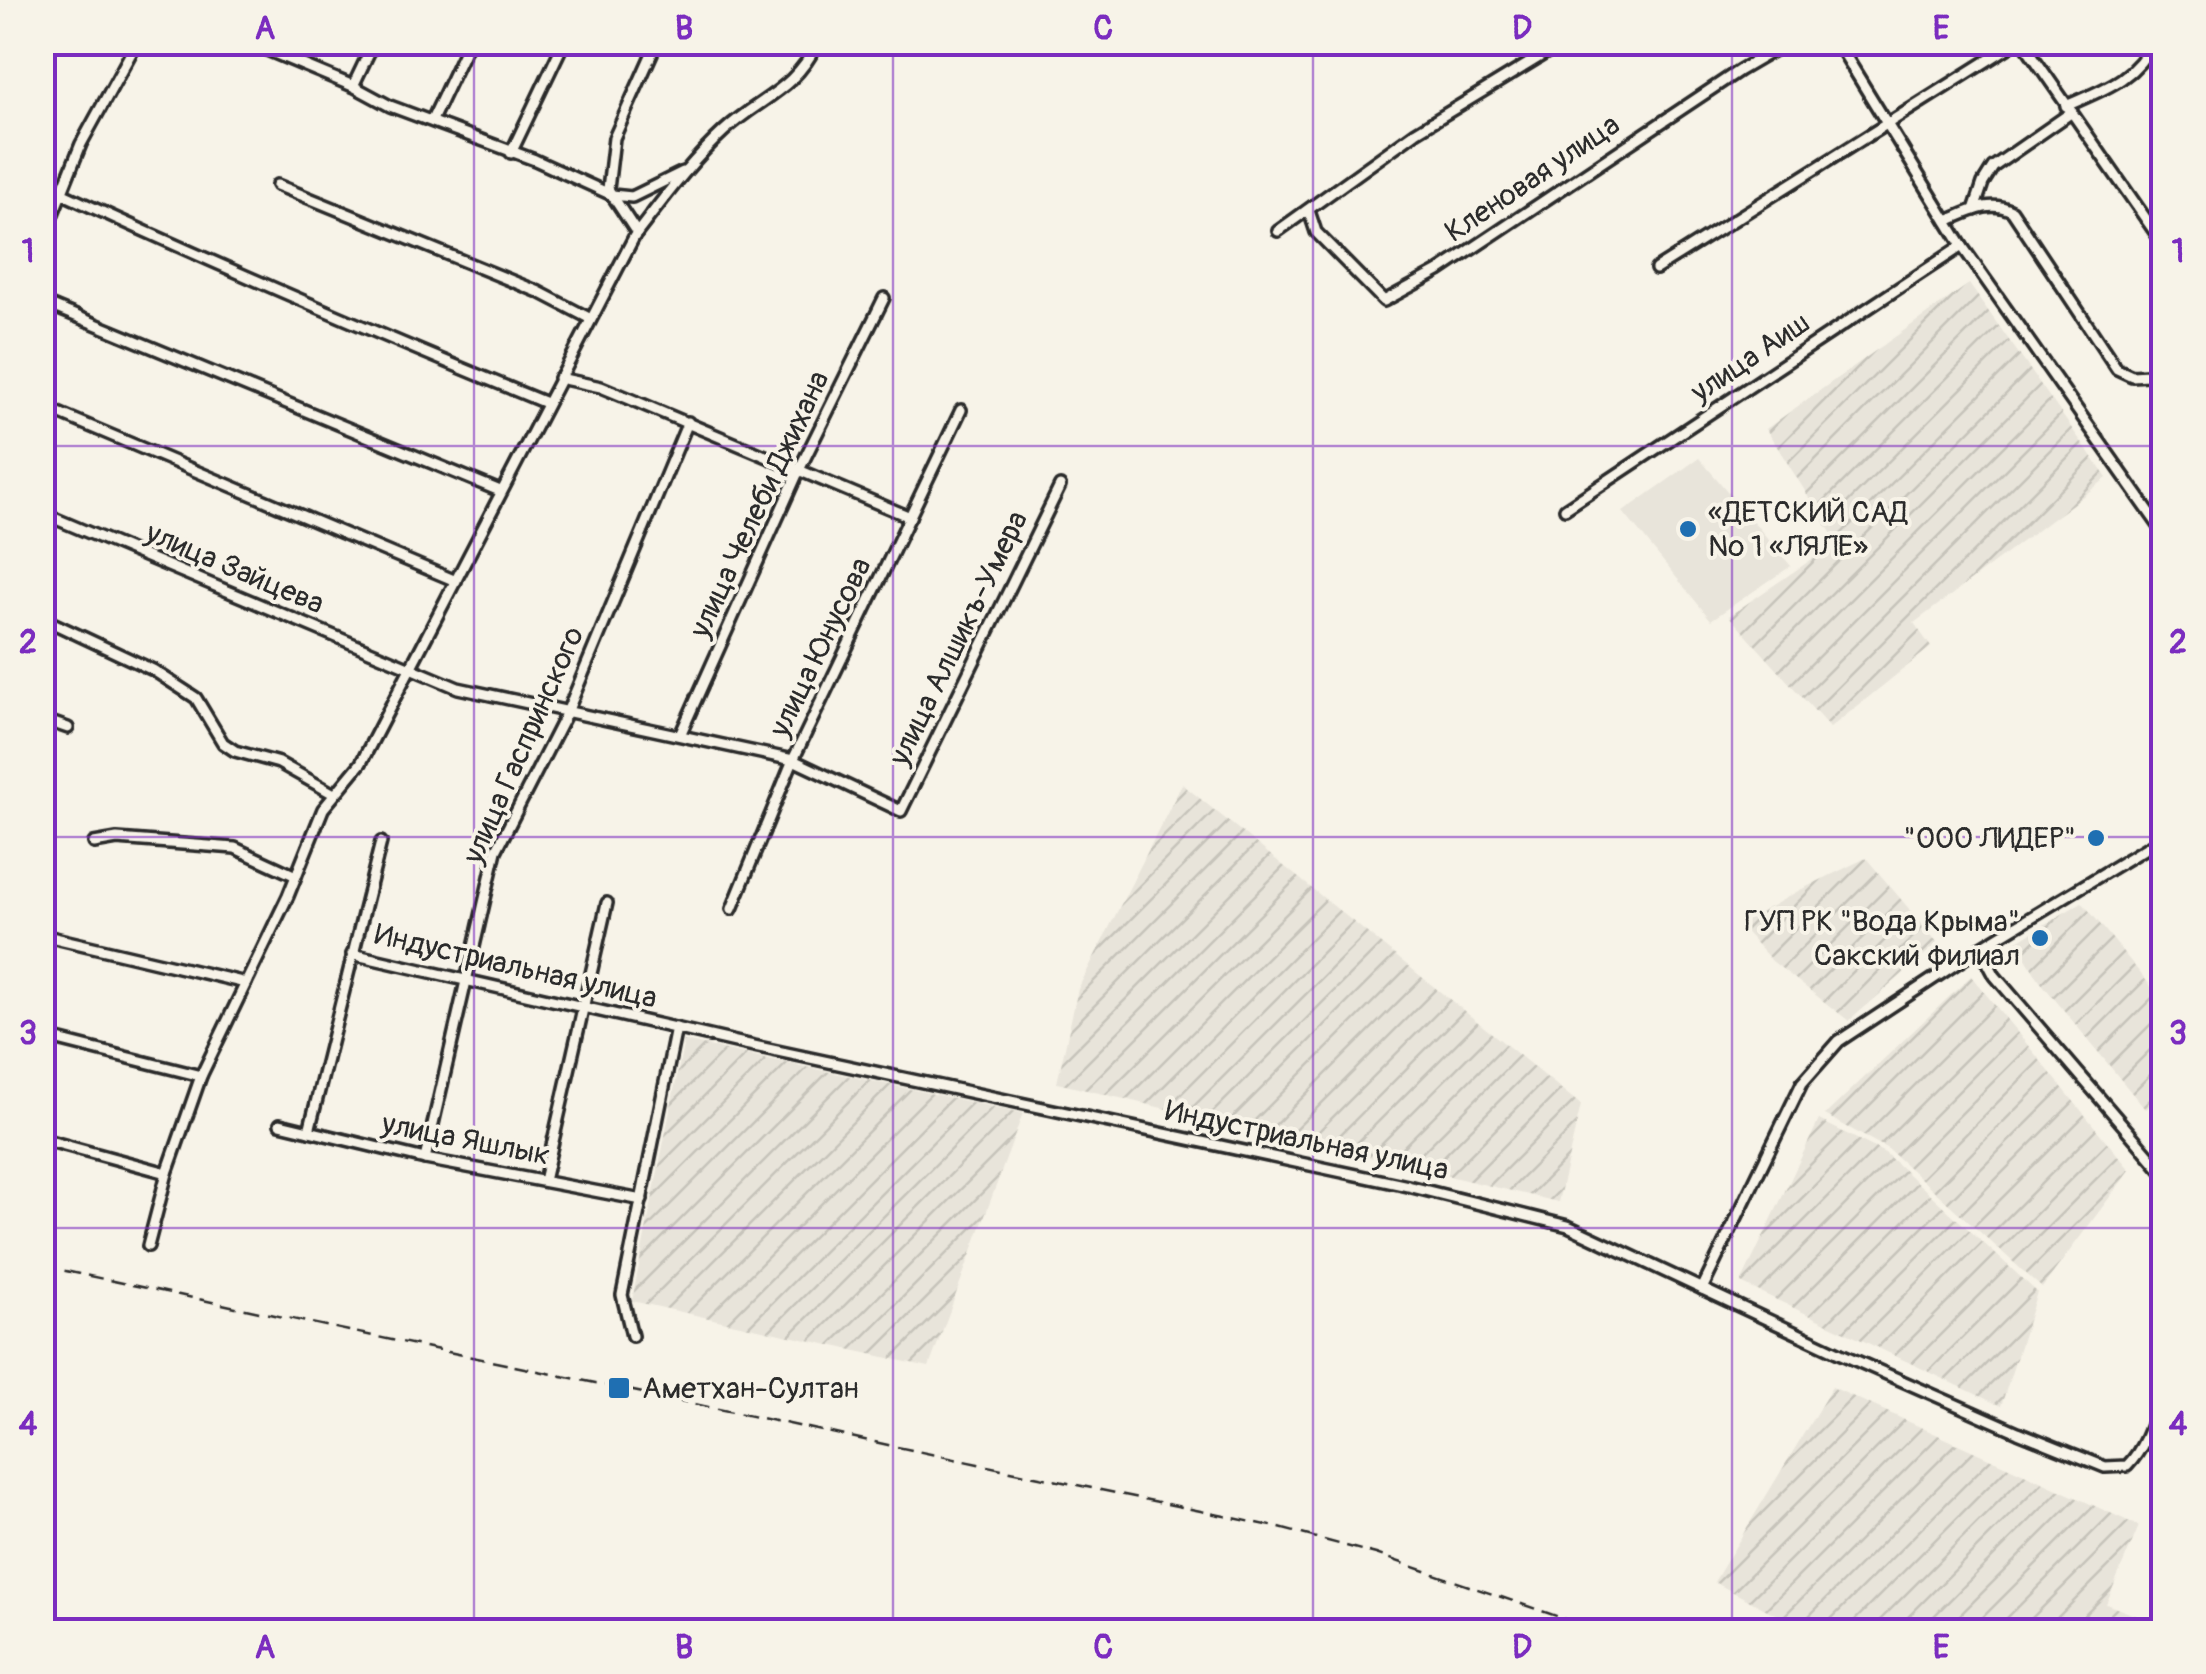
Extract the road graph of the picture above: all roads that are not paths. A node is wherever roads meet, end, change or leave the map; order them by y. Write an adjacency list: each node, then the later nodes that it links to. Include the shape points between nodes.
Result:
1 (137, 42): 21 (street)
2 (248, 42): 13 (street)
3 (374, 42): 14 (street)
4 (469, 42): 16 (street)
5 (564, 42): 18 (street)
6 (658, 42): 22 (street, via 614,138)
7 (818, 42): 19 (street, via 777,95 726,128)
8 (1564, 42): 24 (street, via 1416,132)
9 (1788, 42): 24 (street, Кленовая улица, via 1384,301 1316,232)
10 (1837, 42): 17 (street)
11 (2020, 42): 15 (street); 17 (street)
12 (2153, 42): 15 (street, via 2119,84)
13 (276, 47): 14 (street)
14 (353, 86): 16 (street)
15 (2069, 109): 23 (street, via 1994,167); 29 (street)
16 (432, 120): 18 (street)
17 (1886, 122): 25 (street); 31 (street)
18 (511, 153): 22 (street)
19 (689, 169): 22 (street, via 632,197); 27 (street)
20 (277, 184): 34 (street)
21 (61, 194): 28 (street); 37 (street)
22 (612, 195): 27 (street)
23 (1974, 210): 25 (street); 35 (street, via 2001,205 2012,211 2117,369 2132,376)
24 (1309, 211): 26 (street)
25 (1947, 221): 30 (street)
26 (1278, 231)
27 (637, 233): 34 (street)
28 (42, 241)
29 (2164, 245)
30 (1962, 246): 44 (street, улица Аиш); 47 (street)
31 (1656, 269)
32 (884, 298): 41 (street, улица Челеби Джихана)
33 (42, 302): 43 (street)
34 (590, 318): 36 (street)
35 (2164, 374)
36 (559, 378): 37 (street); 40 (street)
37 (546, 403): 43 (street)
38 (42, 406): 48 (street)
39 (961, 410): 46 (street, улица Юнусова)
40 (688, 422): 41 (street); 51 (street, улица Гаспринского)
41 (799, 470): 46 (street); 54 (street, улица Челеби Джихана)
42 (1060, 486): 57 (street, улица Алшикъ-Умера)
43 (500, 491): 48 (street)
44 (1565, 509)
45 (42, 513): 50 (street, улица Зайцева)
46 (910, 517): 55 (street, улица Юнусова)
47 (2164, 533)
48 (456, 580): 50 (street)
49 (42, 618): 56 (street, via 153,670 196,698 234,750 279,763)
50 (409, 669): 51 (street, улица Зайцева, via 478,694); 56 (street, via 360,763)
51 (568, 710): 54 (street, улица Зайцева); 67 (street, улица Гаспринского, via 496,851)
52 (42, 719): 53 (street)
53 (68, 728)
54 (681, 733): 55 (street, улица Зайцева)
55 (793, 760): 57 (street, улица Зайцева); 63 (street, улица Юнусова)
56 (334, 794): 61 (street)
57 (901, 811)
58 (2164, 838): 65 (street)
59 (381, 842): 66 (street)
60 (94, 843): 61 (street, via 235,848)
61 (296, 876): 68 (street)
62 (607, 903): 69 (street)
63 (732, 909)
64 (42, 935): 68 (street)
65 (1980, 948): 78 (street, via 1994,976); 82 (street, via 1839,1042 1802,1083)
66 (352, 954): 67 (street, Индустриальная улица); 74 (street)
67 (465, 980): 69 (street, Индустриальная улица); 76 (street, улица Гаспринского)
68 (246, 983): 72 (street)
69 (582, 1007): 70 (street, Индустриальная улица); 79 (street)
70 (676, 1028): 80 (street); 82 (street, Индустриальная улица, via 1568,1226)
71 (42, 1036): 72 (street)
72 (201, 1076): 77 (street)
73 (280, 1124): 74 (street, улица Яшлык)
74 (309, 1131): 76 (street, улица Яшлык)
75 (42, 1139): 77 (street)
76 (426, 1158): 79 (street, улица Яшлык)
77 (167, 1173): 81 (street)
78 (2164, 1173)
79 (544, 1181): 80 (street, улица Яшлык)
80 (642, 1200): 83 (street, via 622,1295)
81 (148, 1246)
82 (1702, 1289): 84 (street, Индустриальная улица, via 2105,1467 2128,1466 2136,1458)
83 (632, 1336)
84 (2164, 1387)

